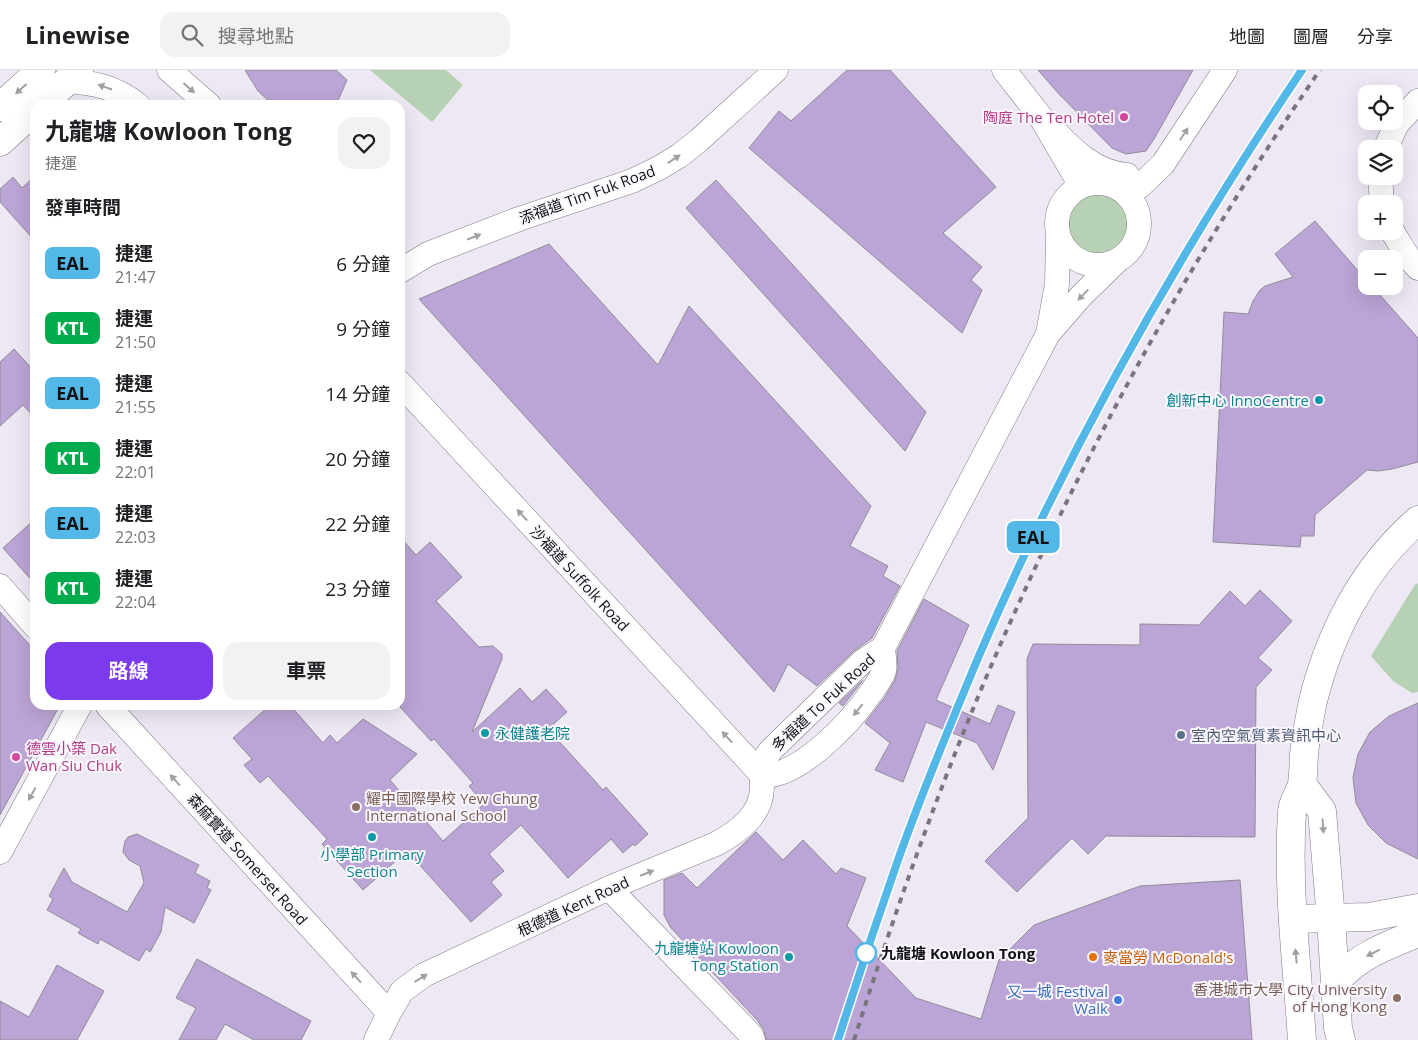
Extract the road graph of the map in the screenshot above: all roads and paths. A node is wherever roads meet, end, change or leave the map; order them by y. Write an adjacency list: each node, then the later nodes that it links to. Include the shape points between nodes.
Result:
1 (41, 70): 11 (main road, one-way to 11)
2 (169, 70): 9 (street, one-way to 9)
3 (776, 70): 21 (street, 添福道 Tim Fuk Road, one-way to 3, via 632,181 659,168 698,141)
4 (1004, 70): 13 (street)
5 (1225, 70): 16 (street, one-way to 5)
6 (73, 76): 7 (main road); 8 (street, one-way to 6, via 124,94)
7 (47, 100)
8 (132, 100)
9 (203, 100)
10 (1418, 101): 14 (street, via 1397,124)
11 (0, 107)
12 (30, 115): 15 (main road)
13 (1040, 116): 16 (street, via 1087,161 1107,172 1140,174); 17 (street)
14 (1390, 140)
15 (0, 142)
16 (1163, 164): 18 (street)
17 (1081, 186): 18 (street, via 1105,183); 19 (street, 多福道 To Fuk Road, via 1070,192 1057,212)
18 (1127, 195): 23 (street, 多福道 To Fuk Road, via 1135,205 1139,230 1128,253)
19 (1058, 237): 23 (street, via 1072,257 1082,262 1106,265); 26 (street, 多福道 To Fuk Road, via 1057,284)
20 (1398, 240): 25 (street)
21 (428, 254): 22 (street, 添福道 Tim Fuk Road); 24 (street, 添福道 Tim Fuk Road)
22 (405, 255)
23 (1117, 261): 26 (street, 多福道 To Fuk Road, one-way to 26)
24 (405, 268)
25 (1418, 268)
26 (1048, 334): 31 (street, 多福道 To Fuk Road)
27 (405, 388): 34 (street, 沙福道 Suffolk Road, one-way to 27)
28 (1418, 520): 35 (main road, via 1402,533 1361,585 1342,618 1313,701)
29 (0, 586): 30 (street)
30 (30, 620)
31 (883, 648): 34 (street, 多福道 To Fuk Road, via 863,661 779,741 763,762); 34 (street, 多福道 To Fuk Road, one-way to 34, via 884,670 847,724 819,749 781,773 772,776)
32 (77, 710): 36 (street, one-way to 36)
33 (112, 710): 43 (street, 森麻實道 Somerset Road, one-way to 33)
34 (760, 773): 37 (street, 根德道 Kent Road, one-way to 34, via 730,836 756,811 761,800)
35 (1302, 784): 39 (main road, via 1292,810); 40 (main road, one-way to 40, via 1322,812)
36 (0, 852)
37 (609, 888): 43 (street, 根德道 Kent Road, one-way to 37, via 402,991 424,975); 45 (street)
38 (1418, 908): 40 (main road, via 1368,917)
39 (1293, 919): 40 (main road); 46 (main road, one-way to 39)
40 (1331, 919): 42 (main road)
41 (1418, 933): 42 (main road, one-way to 42, via 1359,960)
42 (1336, 982): 47 (main road)
43 (389, 1013): 44 (street, 根德道 Kent Road)
44 (376, 1040)
45 (753, 1040)
46 (1302, 1040)
47 (1341, 1040)

